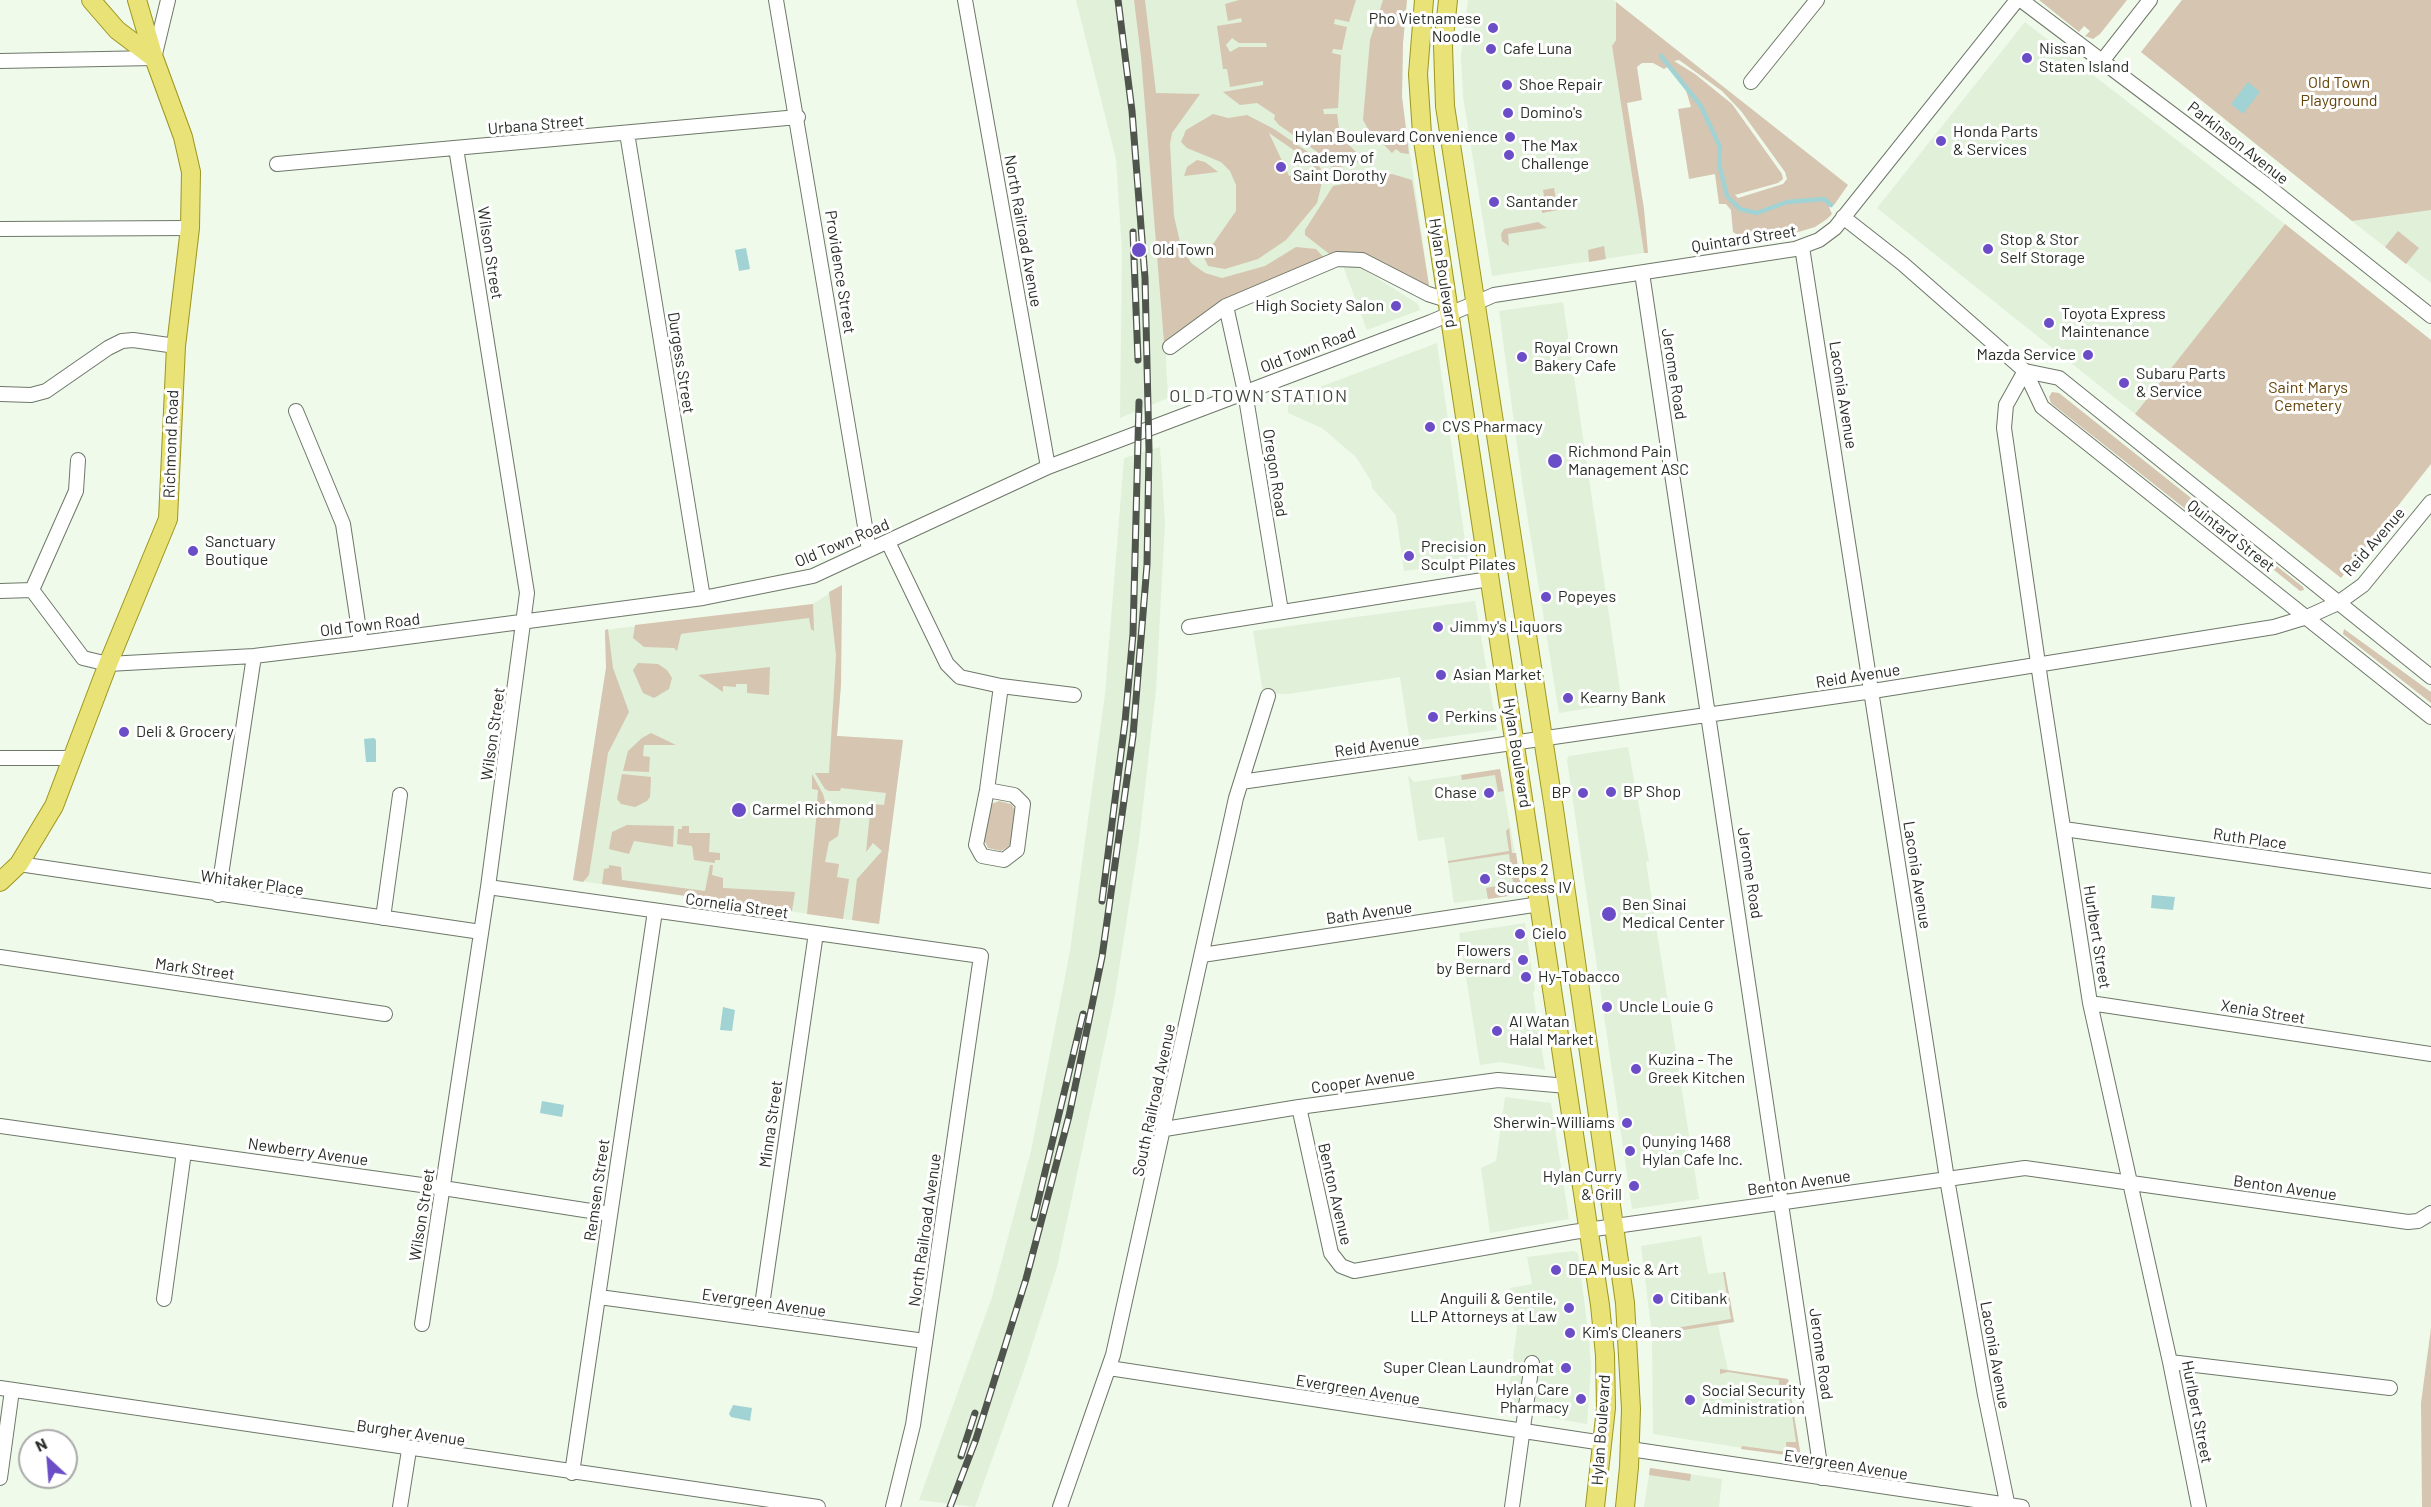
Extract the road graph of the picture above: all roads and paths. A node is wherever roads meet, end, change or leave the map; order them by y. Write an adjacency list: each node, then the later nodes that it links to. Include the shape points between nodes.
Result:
1 (91, 0): 11 (main road, via 117,30)
2 (137, 0): 11 (main road, Richmond Road)
3 (172, 0): 11 (street)
4 (776, 0): 15 (street, Providence Street)
5 (966, 0): 35 (street, North Railroad Avenue)
6 (1424, 0): 26 (main road, Hylan Boulevard, via 1418,92)
7 (1448, 0): 24 (main road, Hylan Boulevard, via 1443,38 1444,91)
8 (1816, 0): 14 (street)
9 (2019, 0): 12 (street, Parkinson Avenue); 19 (street)
10 (2150, 0): 12 (street)
11 (154, 58): 13 (street); 20 (main road, Richmond Road, via 183,137 191,172)
12 (2103, 60): 27 (street, Parkinson Avenue)
13 (0, 61)
14 (1751, 82)
15 (798, 117): 16 (street, Urbana Street); 38 (street, Providence Street)
16 (627, 133): 17 (street, Urbana Street); 42 (street, Durgess Street)
17 (456, 148): 18 (street, Urbana Street); 46 (street, Wilson Street, via 527,593)
18 (277, 164)
19 (1843, 217): 22 (street, Quintard Street, via 1831,232); 30 (street, Quintard Street)
20 (190, 228): 21 (street); 28 (main road, Richmond Road)
21 (0, 229)
22 (1803, 247): 23 (street, Quintard Street); 54 (street, Laconia Avenue)
23 (1642, 273): 24 (street, Quintard Street, via 1494,295); 57 (street, Jerome Road)
24 (1477, 302): 26 (street, Old Town Road); 59 (main road, Hylan Boulevard)
25 (1226, 306): 26 (street, via 1323,263 1350,258 1368,263); 29 (street); 31 (street, Oregon Road)
26 (1448, 307): 31 (street, Old Town Road); 39 (main road, Hylan Boulevard)
27 (2431, 316)
28 (176, 346): 32 (street, via 122,341 46,391 32,396); 50 (main road, Richmond Road, via 168,519)
29 (1170, 347)
30 (2025, 371): 43 (street, Quintard Street, via 2060,378); 45 (street, Quintard Street, via 2042,407); 51 (street, Hurlbert Street, via 2003,417)
31 (1245, 392): 35 (street, Old Town Road); 44 (street, Oregon Road)
32 (0, 394)
33 (296, 411): 48 (street, via 343,524)
34 (78, 460): 40 (street, via 76,491)
35 (1048, 467): 37 (street, Old Town Road)
36 (2431, 501): 43 (street, Reid Avenue, via 2362,585)
37 (888, 542): 38 (street, Old Town Road); 53 (street, via 947,664 967,680)
38 (869, 550): 42 (street, Old Town Road, via 813,576)
39 (1489, 579): 44 (street); 60 (main road, Hylan Boulevard)
40 (32, 590): 41 (street); 50 (street, via 83,658)
41 (0, 591)
42 (703, 598): 46 (street, Old Town Road)
43 (2338, 603): 45 (street, Reid Avenue); 52 (street, Quintard Street)
44 (1281, 611): 47 (street)
45 (2307, 617): 51 (street, Reid Avenue, via 2274,627); 58 (street, Quintard Street)
46 (525, 621): 48 (street, Old Town Road); 70 (street, Wilson Street)
47 (1189, 627)
48 (361, 643): 49 (street, Old Town Road)
49 (254, 656): 50 (street, Old Town Road); 71 (street)
50 (108, 664): 62 (main road, Richmond Road)
51 (2038, 666): 54 (street, Reid Avenue); 66 (street, Hurlbert Street)
52 (2431, 677)
53 (1001, 686): 55 (street); 64 (street)
54 (1873, 691): 57 (street, Reid Avenue); 88 (street, Laconia Avenue)
55 (1074, 695)
56 (1268, 696): 63 (street, South Railroad Avenue)
57 (1709, 715): 59 (street, Reid Avenue); 91 (street, Jerome Road)
58 (2431, 717)
59 (1543, 738): 60 (street, Reid Avenue); 94 (main road, Hylan Boulevard)
60 (1516, 743): 63 (street, Reid Avenue); 72 (main road, Hylan Boulevard)
61 (0, 758): 62 (street)
62 (74, 758): 67 (main road, Richmond Road, via 54,806)
63 (1240, 782): 77 (street, South Railroad Avenue)
64 (987, 790): 64 (street, via 977,849 982,856 1004,860 1017,850 1023,804 1014,795)
65 (400, 795): 74 (street)
66 (2064, 829): 68 (street, Ruth Place); 80 (street, Hurlbert Street)
67 (19, 864): 69 (main road, Richmond Road); 71 (street, Whitaker Place)
68 (2431, 881)
69 (0, 882)
70 (488, 887): 73 (street, Cornelia Street); 75 (street, Wilson Street)
71 (218, 895): 74 (street, Whitaker Place)
72 (1540, 904): 77 (street, Bath Avenue); 83 (main road, Hylan Boulevard)
73 (655, 911): 76 (street, Cornelia Street); 92 (street, Remsen Street)
74 (383, 918): 75 (street, Whitaker Place)
75 (481, 932): 90 (street, Wilson Street)
76 (816, 933): 78 (street, Cornelia Street); 98 (street, Minna Street)
77 (1202, 955): 86 (street, South Railroad Avenue)
78 (981, 956): 100 (street, North Railroad Avenue)
79 (0, 957): 81 (street, Mark Street)
80 (2090, 1003): 82 (street, Xenia Street); 89 (street, Hurlbert Street)
81 (385, 1014)
82 (2431, 1054)
83 (1567, 1086): 84 (street, Cooper Avenue, via 1498,1080); 95 (main road, Hylan Boulevard)
84 (1299, 1107): 86 (street, Cooper Avenue); 95 (street, Benton Avenue, via 1331,1253 1348,1269)
85 (0, 1126): 87 (street, Newberry Avenue)
86 (1165, 1129): 103 (street, South Railroad Avenue)
87 (184, 1152): 90 (street, Newberry Avenue); 97 (street)
88 (1947, 1179): 89 (street, Benton Avenue, via 2025,1168); 91 (street, Benton Avenue); 113 (street, Laconia Avenue, via 1984,1395)
89 (2129, 1182): 93 (street, Benton Avenue, via 2408,1222); 101 (street, Hurlbert Street)
90 (443, 1188): 92 (street, Newberry Avenue); 99 (street, Wilson Street)
91 (1782, 1202): 94 (street, Benton Avenue); 112 (street, Jerome Road)
92 (610, 1214): 96 (street, Remsen Street)
93 (2429, 1215)
94 (1614, 1227): 95 (street, Benton Avenue); 108 (main road, Hylan Boulevard, via 1628,1329)
95 (1590, 1230): 107 (main road, Hylan Boulevard, via 1605,1355)
96 (598, 1297): 98 (street, Evergreen Avenue); 110 (street, Remsen Street)
97 (164, 1299)
98 (760, 1319): 100 (street, Evergreen Avenue)
99 (423, 1324)
100 (925, 1341): 116 (street, North Railroad Avenue, via 909,1444)
101 (2170, 1362): 104 (street); 121 (street, Hurlbert Street)
102 (1532, 1363): 106 (street)
103 (1109, 1368): 106 (street, Evergreen Avenue); 117 (street, South Railroad Avenue)
104 (2390, 1388)
105 (6, 1389): 109 (street, Burgher Avenue); 111 (street)
106 (1523, 1433): 107 (street, Evergreen Avenue); 118 (street)
107 (1603, 1443): 119 (main road, Hylan Boulevard)
108 (1630, 1449): 112 (street, Evergreen Avenue); 120 (main road, Hylan Boulevard)
109 (409, 1450): 110 (street, Burgher Avenue); 114 (street)
110 (572, 1473): 115 (street, Burgher Avenue)
111 (0, 1478)
112 (1822, 1478): 113 (street, Evergreen Avenue)
113 (2012, 1506)
114 (400, 1507)
115 (818, 1507)
116 (893, 1507)
117 (1060, 1507)
118 (1512, 1507)
119 (1595, 1507)
120 (1625, 1507)
121 (2199, 1507)

